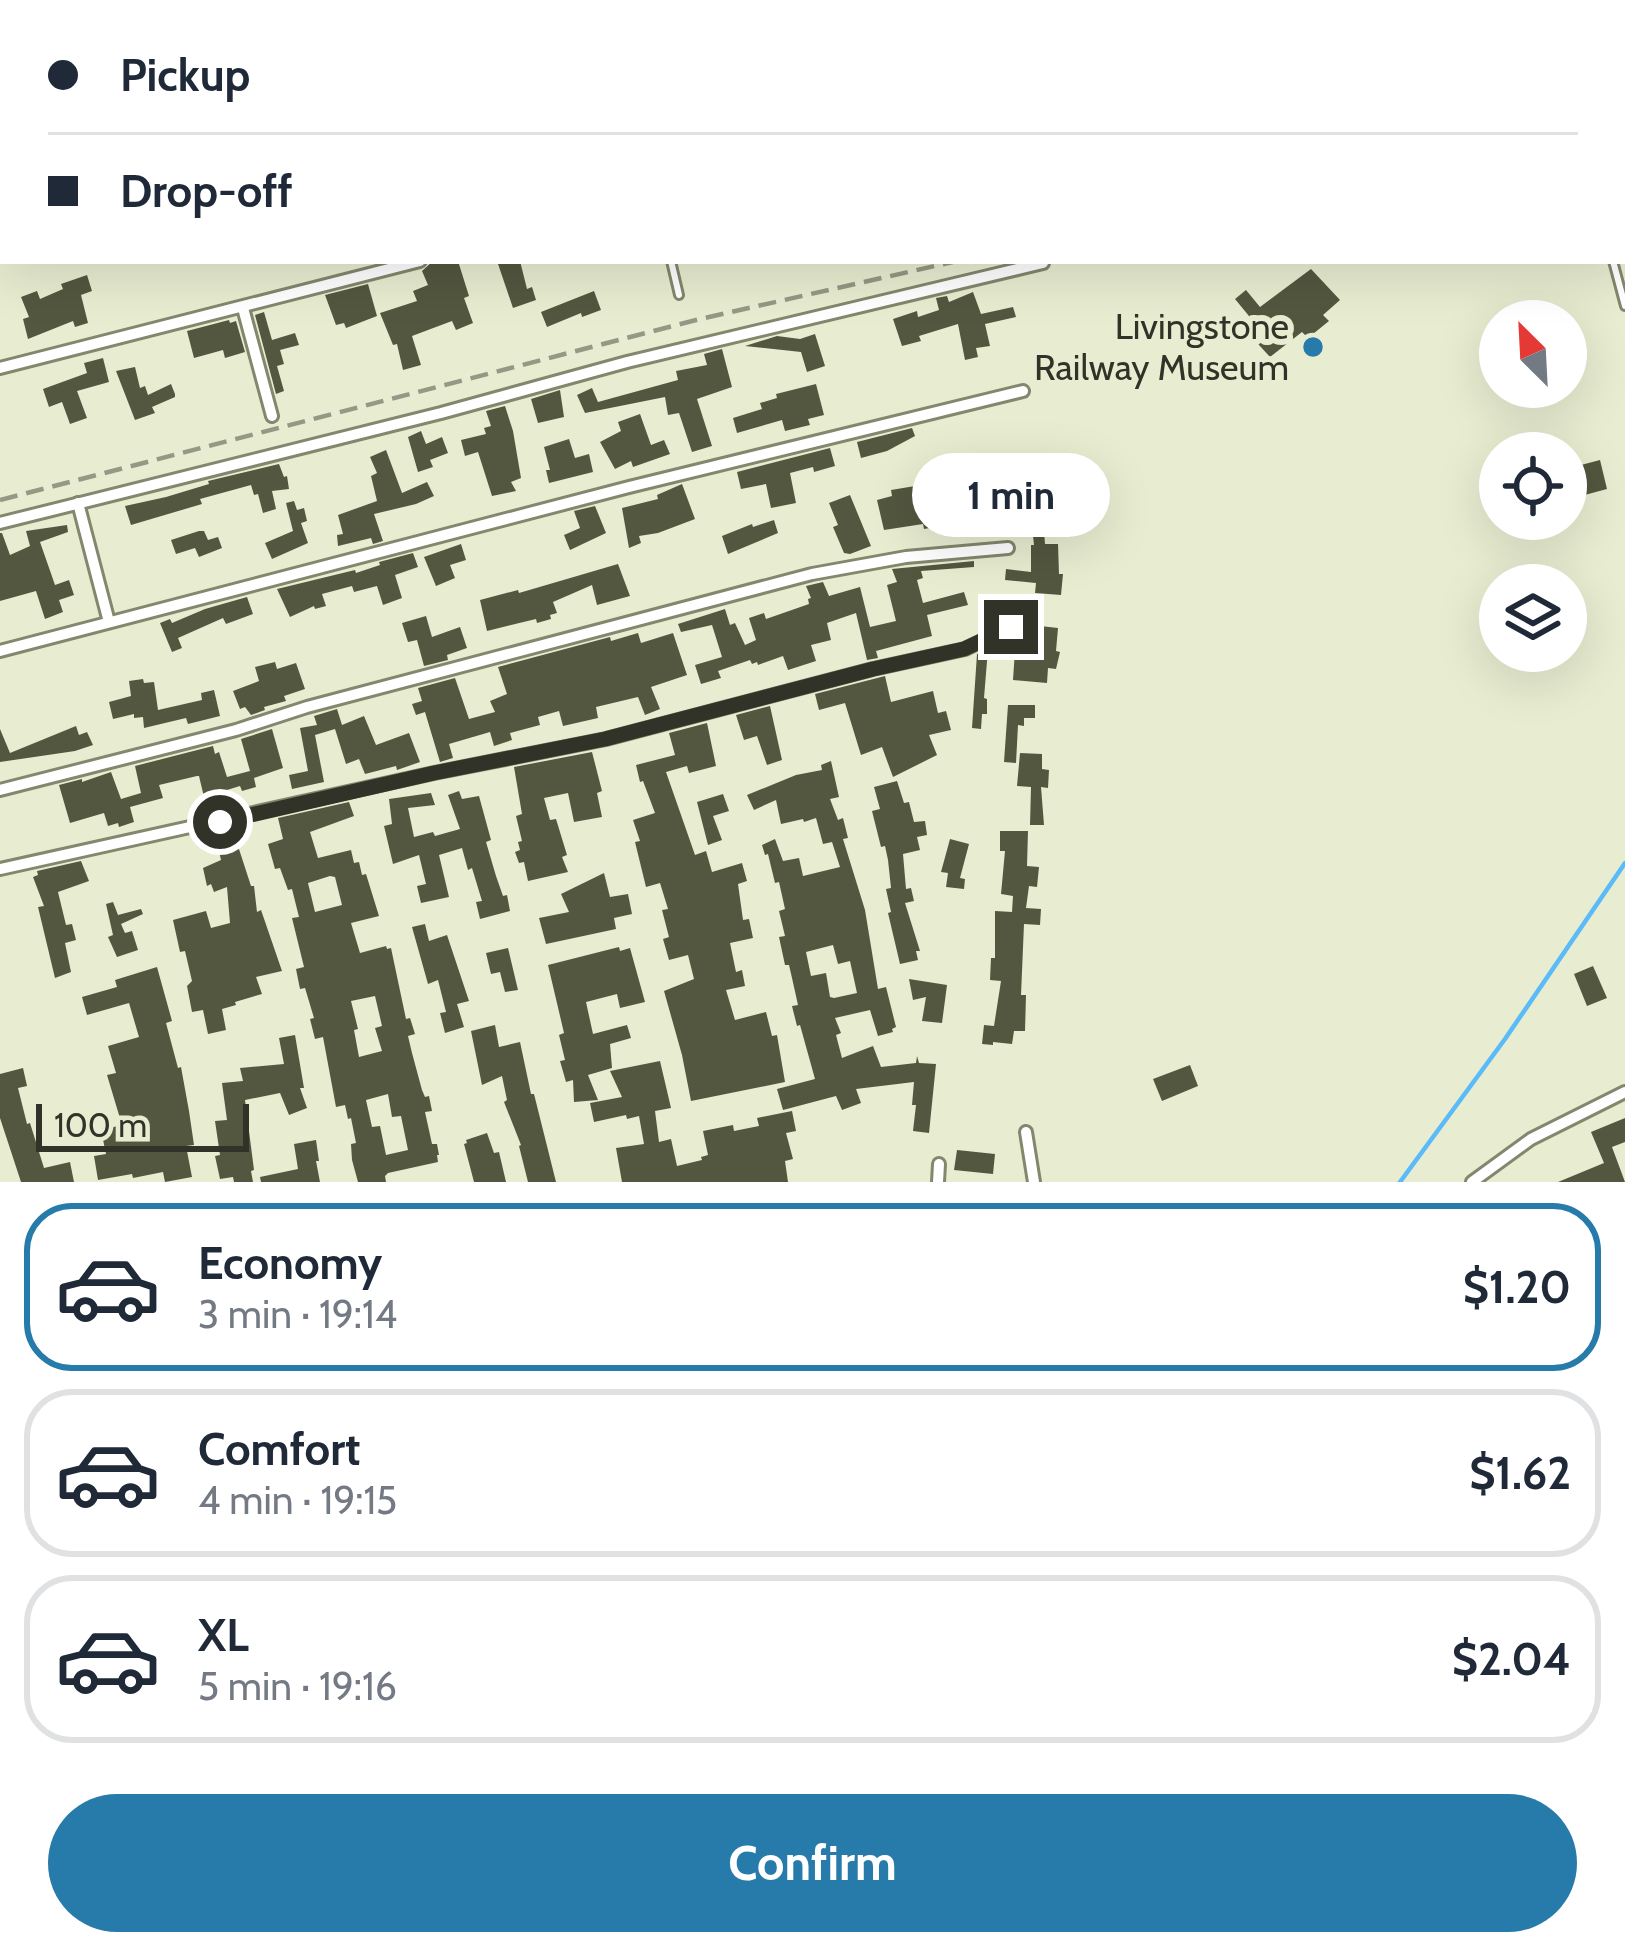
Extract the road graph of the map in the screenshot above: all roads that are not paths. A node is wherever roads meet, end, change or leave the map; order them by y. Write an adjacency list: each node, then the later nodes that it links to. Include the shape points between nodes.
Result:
1 (409, 264): 7 (street)
2 (672, 264): 5 (lane)
3 (1039, 264): 11 (street)
4 (1614, 264): 6 (lane)
5 (679, 295)
6 (1625, 306)
7 (243, 308): 8 (street); 10 (street)
8 (0, 368)
9 (1023, 392): 14 (street)
10 (272, 416)
11 (78, 503): 12 (street); 14 (street)
12 (0, 523)
13 (1008, 548): 17 (street, via 812,574)
14 (109, 622): 16 (street)
15 (1011, 627): 18 (street, via 964,649 605,739)
16 (0, 651)
17 (0, 790)
18 (0, 869)
19 (1625, 1092): 24 (street, via 1531,1139)
20 (1025, 1132): 23 (street)
21 (939, 1164): 22 (street)
22 (938, 1182)
23 (1034, 1182)
24 (1472, 1182)

